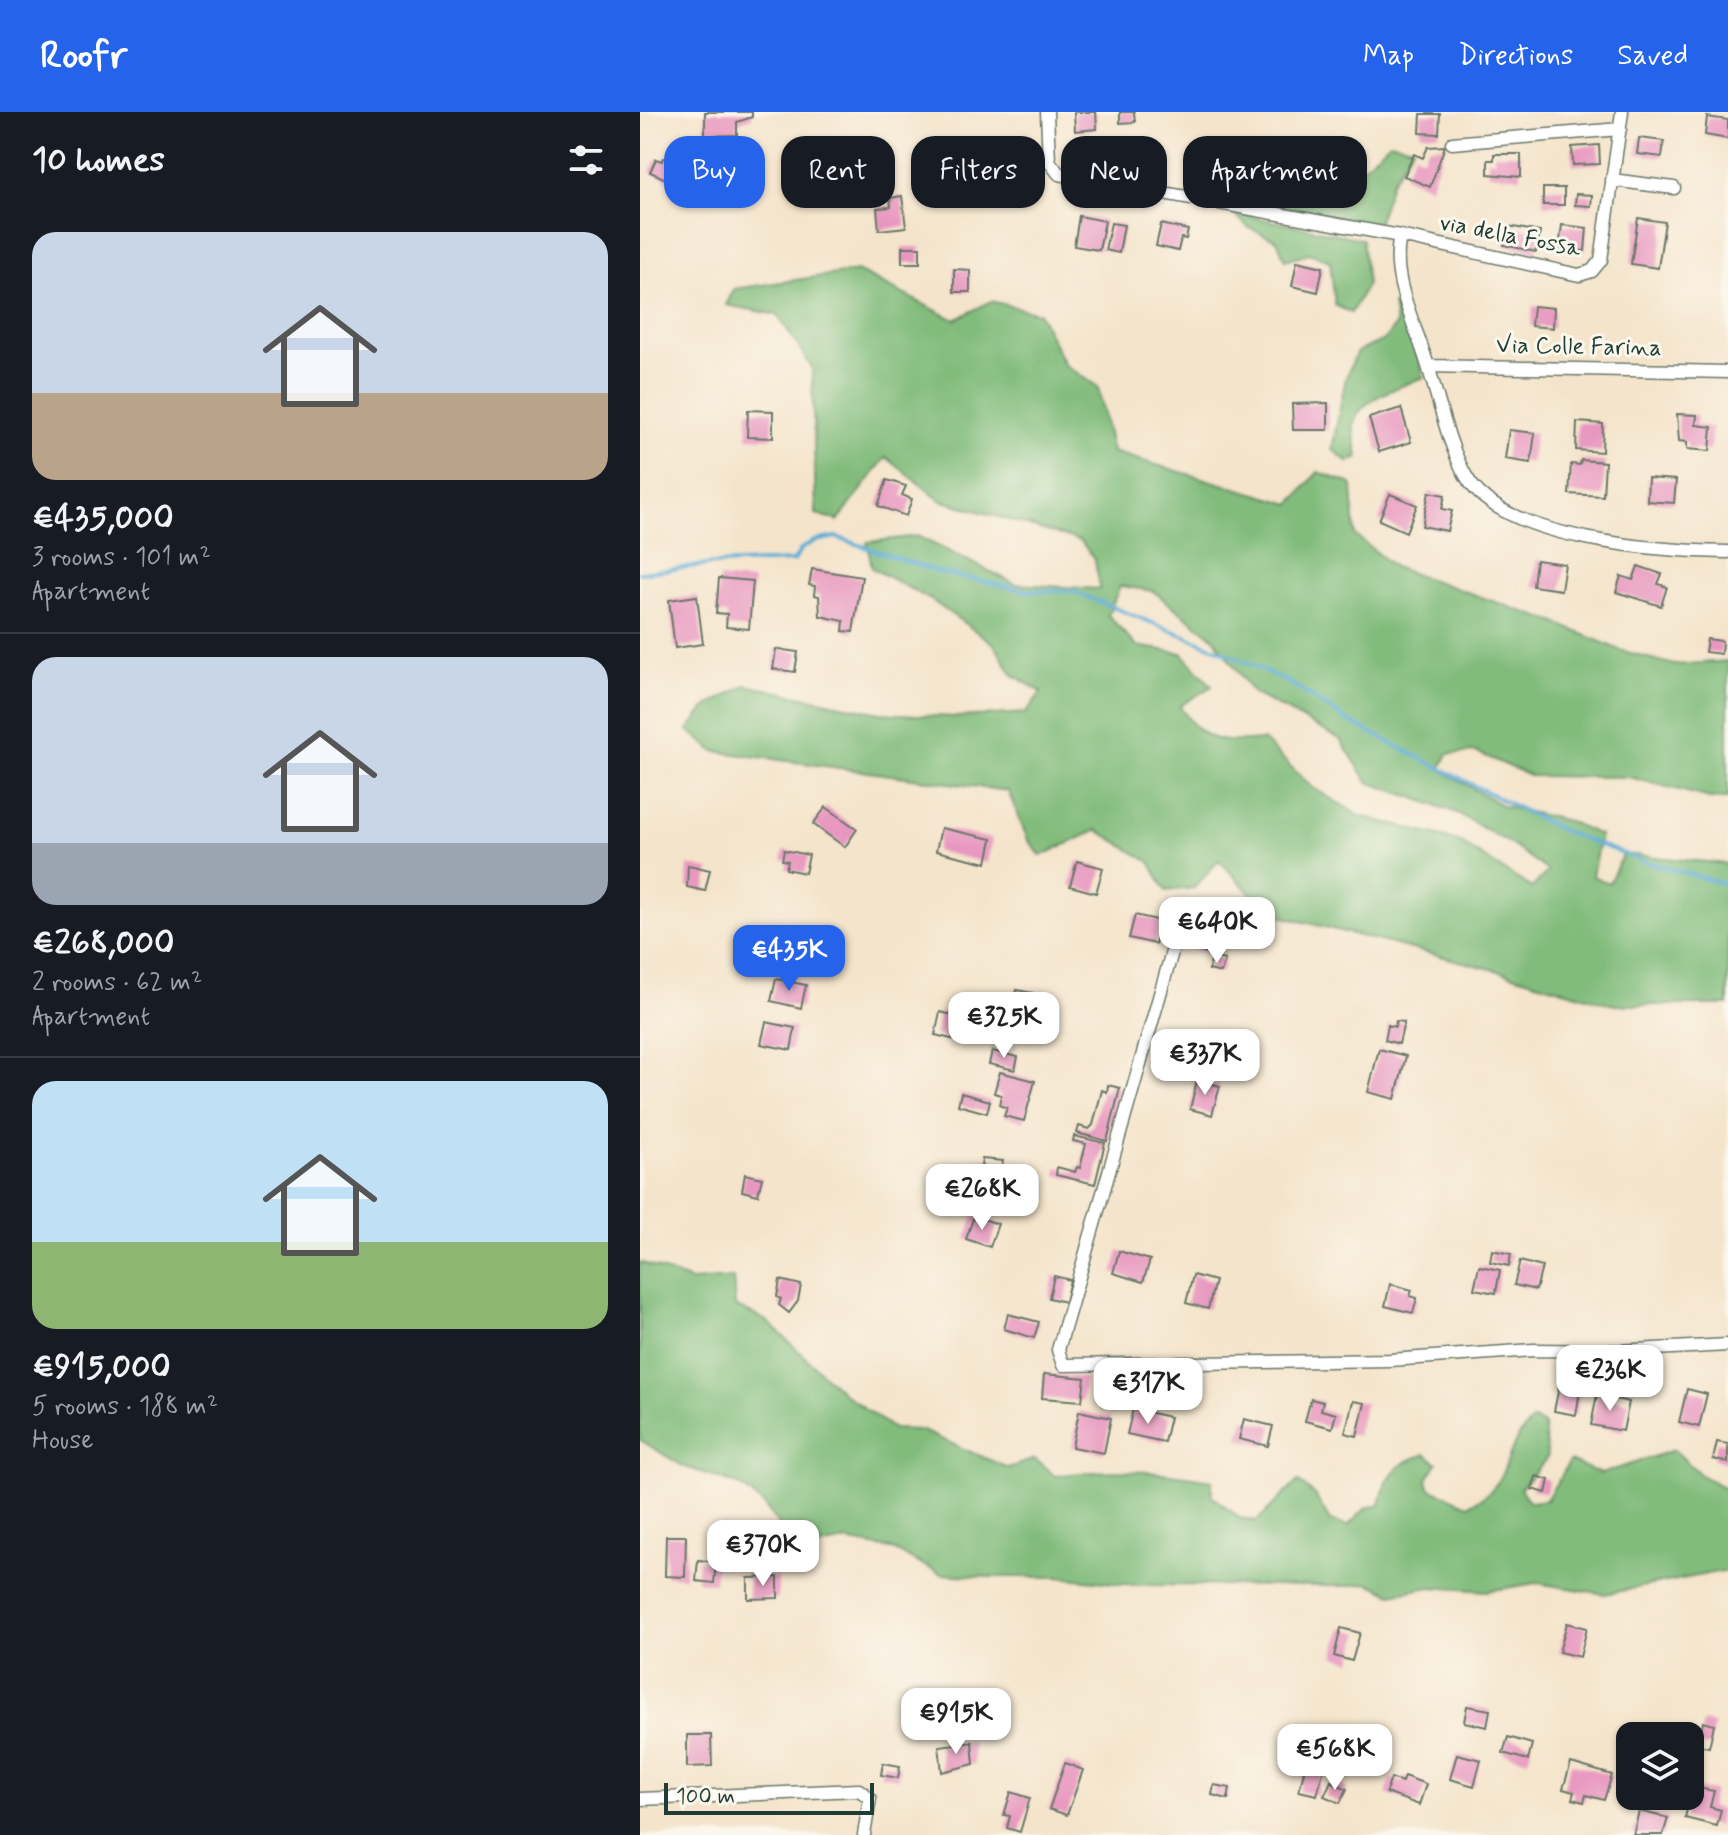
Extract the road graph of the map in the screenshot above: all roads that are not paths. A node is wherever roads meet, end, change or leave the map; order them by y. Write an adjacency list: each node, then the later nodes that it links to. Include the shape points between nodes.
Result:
1 (1047, 112): 7 (street, via della Fossa, via 1049,161 1059,174)
2 (1622, 112): 3 (street)
3 (1620, 129): 4 (street); 5 (street)
4 (1452, 143)
5 (1612, 180): 6 (street); 7 (street, via della Fossa, via 1601,260 1592,271 1579,275)
6 (1674, 188)
7 (1400, 236): 8 (street, via 1399,277)
8 (1428, 366): 9 (street, Via Colle Farina); 10 (street, via 1463,470 1494,506 1613,545)
9 (1728, 372)
10 (1728, 552)
11 (1172, 952): 12 (street, via 1058,1350 1063,1365 1390,1360)
12 (1728, 1345)
13 (640, 1799): 14 (street, via 859,1790 870,1802)
14 (864, 1835)

